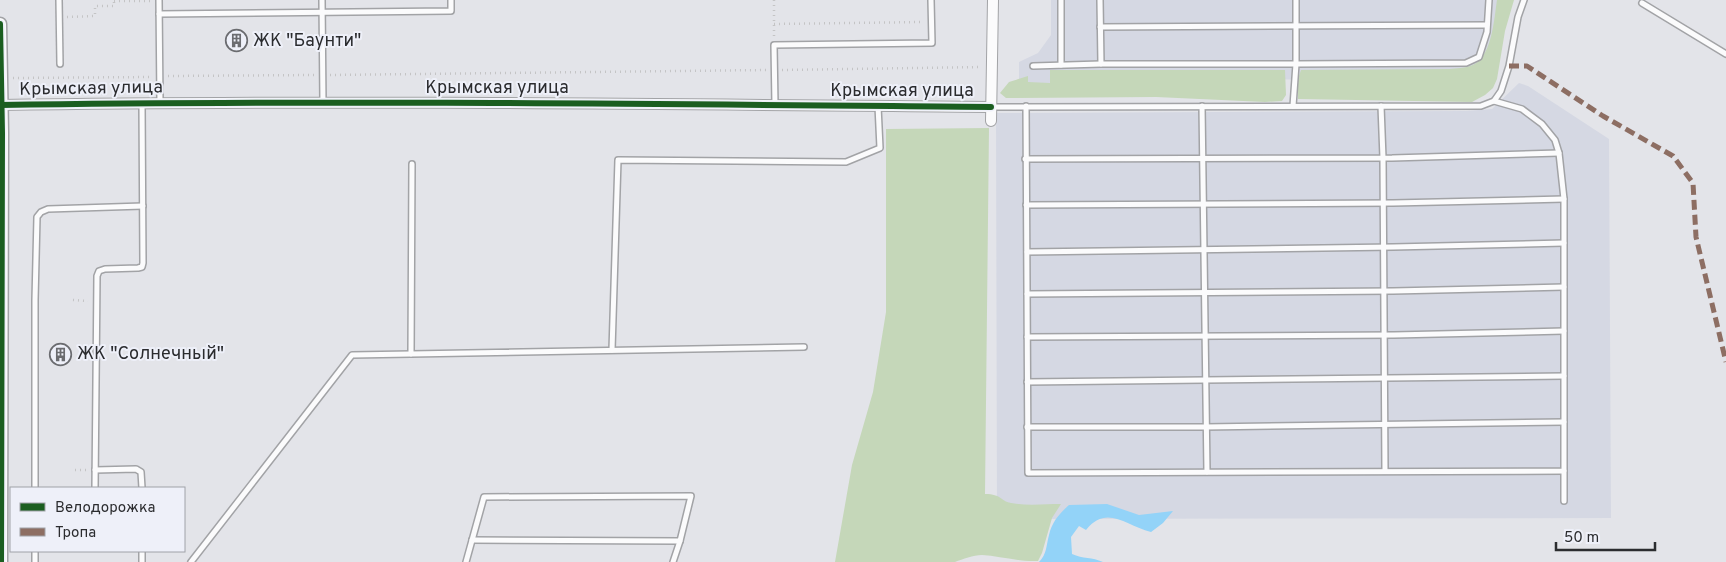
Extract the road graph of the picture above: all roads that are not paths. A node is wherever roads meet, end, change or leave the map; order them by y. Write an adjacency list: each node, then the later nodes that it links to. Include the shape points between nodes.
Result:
1 (59, 0): 20 (lane)
2 (159, 0): 14 (lane)
3 (322, 0): 13 (lane)
4 (451, 0): 13 (lane, via 451,11)
5 (931, 0): 31 (lane, via 932,43 774,45)
6 (993, 0): 37 (street)
7 (1061, 0): 23 (lane)
8 (1100, 0): 18 (lane)
9 (1296, 0): 16 (lane)
10 (1489, 0): 17 (lane)
11 (1524, 0): 26 (lane, via 1504,82)
12 (1642, 3): 19 (lane)
13 (322, 12): 14 (lane); 29 (lane)
14 (159, 14): 27 (lane)
15 (0, 24): 25 (street)
16 (1296, 26): 17 (lane); 18 (lane); 22 (lane)
17 (1487, 26): 22 (lane, via 1479,57 1466,63)
18 (1100, 27): 21 (lane)
19 (1726, 54)
20 (60, 64)
21 (1101, 64): 22 (lane); 23 (lane)
22 (1296, 64): 35 (lane)
23 (1062, 65): 24 (lane)
24 (1033, 66)
25 (1, 78): 30 (street)
26 (1494, 101): 36 (lane, via 1481,106); 39 (lane, via 1522,109 1542,124 1555,140)
27 (160, 102): 28 (street, Крымская улица); 29 (street, Крымская улица)
28 (142, 103): 30 (street, Крымская улица); 48 (lane)
29 (323, 103): 31 (street, Крымская улица)
30 (1, 105): 68 (street)
31 (775, 105): 32 (street, Крымская улица)
32 (878, 106): 37 (street, Крымская улица); 62 (lane, via 880,148 846,162 618,160)
33 (1026, 106): 34 (lane); 37 (lane); 42 (lane)
34 (1202, 106): 35 (lane); 40 (lane)
35 (1292, 106): 36 (lane)
36 (1381, 106): 41 (lane)
37 (992, 107): 38 (street)
38 (991, 121)
39 (1559, 153): 41 (lane); 44 (lane)
40 (1202, 158): 41 (lane); 42 (lane); 45 (lane)
41 (1383, 158): 46 (lane)
42 (1026, 159): 47 (lane)
43 (412, 164): 63 (lane)
44 (1564, 199): 46 (lane); 49 (lane)
45 (1203, 203): 46 (lane); 47 (lane); 51 (lane)
46 (1384, 203): 50 (lane)
47 (1026, 205): 52 (lane)
48 (143, 206): 73 (lane, via 142,267 105,269 97,276); 77 (lane, via 48,209 37,217)
49 (1564, 243): 50 (lane); 53 (lane)
50 (1383, 248): 51 (lane); 55 (lane)
51 (1204, 250): 52 (lane); 54 (lane)
52 (1026, 252): 56 (lane)
53 (1564, 287): 55 (lane); 57 (lane)
54 (1204, 292): 55 (lane); 56 (lane); 59 (lane)
55 (1383, 292): 58 (lane)
56 (1027, 294): 60 (lane)
57 (1564, 331): 58 (lane); 64 (lane)
58 (1384, 335): 59 (lane); 65 (lane)
59 (1205, 336): 60 (lane); 66 (lane)
60 (1027, 337): 67 (lane)
61 (804, 347): 62 (lane)
62 (612, 350): 63 (lane)
63 (411, 354): 84 (lane, via 352,355)
64 (1564, 376): 65 (lane); 69 (lane)
65 (1384, 378): 66 (lane); 70 (lane)
66 (1205, 380): 67 (lane); 72 (lane)
67 (1027, 382): 71 (lane)
68 (1, 383): 83 (street)
69 (1564, 422): 70 (lane); 75 (lane)
70 (1384, 425): 72 (lane); 74 (lane)
71 (1027, 427): 72 (lane); 76 (lane, via 1028,473)
72 (1206, 427): 76 (lane)
73 (95, 470): 78 (lane); 79 (lane, via 136,469 141,472)
74 (1385, 471): 75 (lane); 76 (lane)
75 (1564, 471): 80 (lane)
76 (1207, 472)
77 (35, 487)
78 (95, 487)
79 (142, 487)
80 (1564, 501)
81 (472, 540): 82 (lane); 82 (lane, via 484,498 691,496); 85 (lane)
82 (680, 541): 86 (lane)
83 (1, 560)
84 (191, 562)
85 (466, 562)
86 (673, 562)

